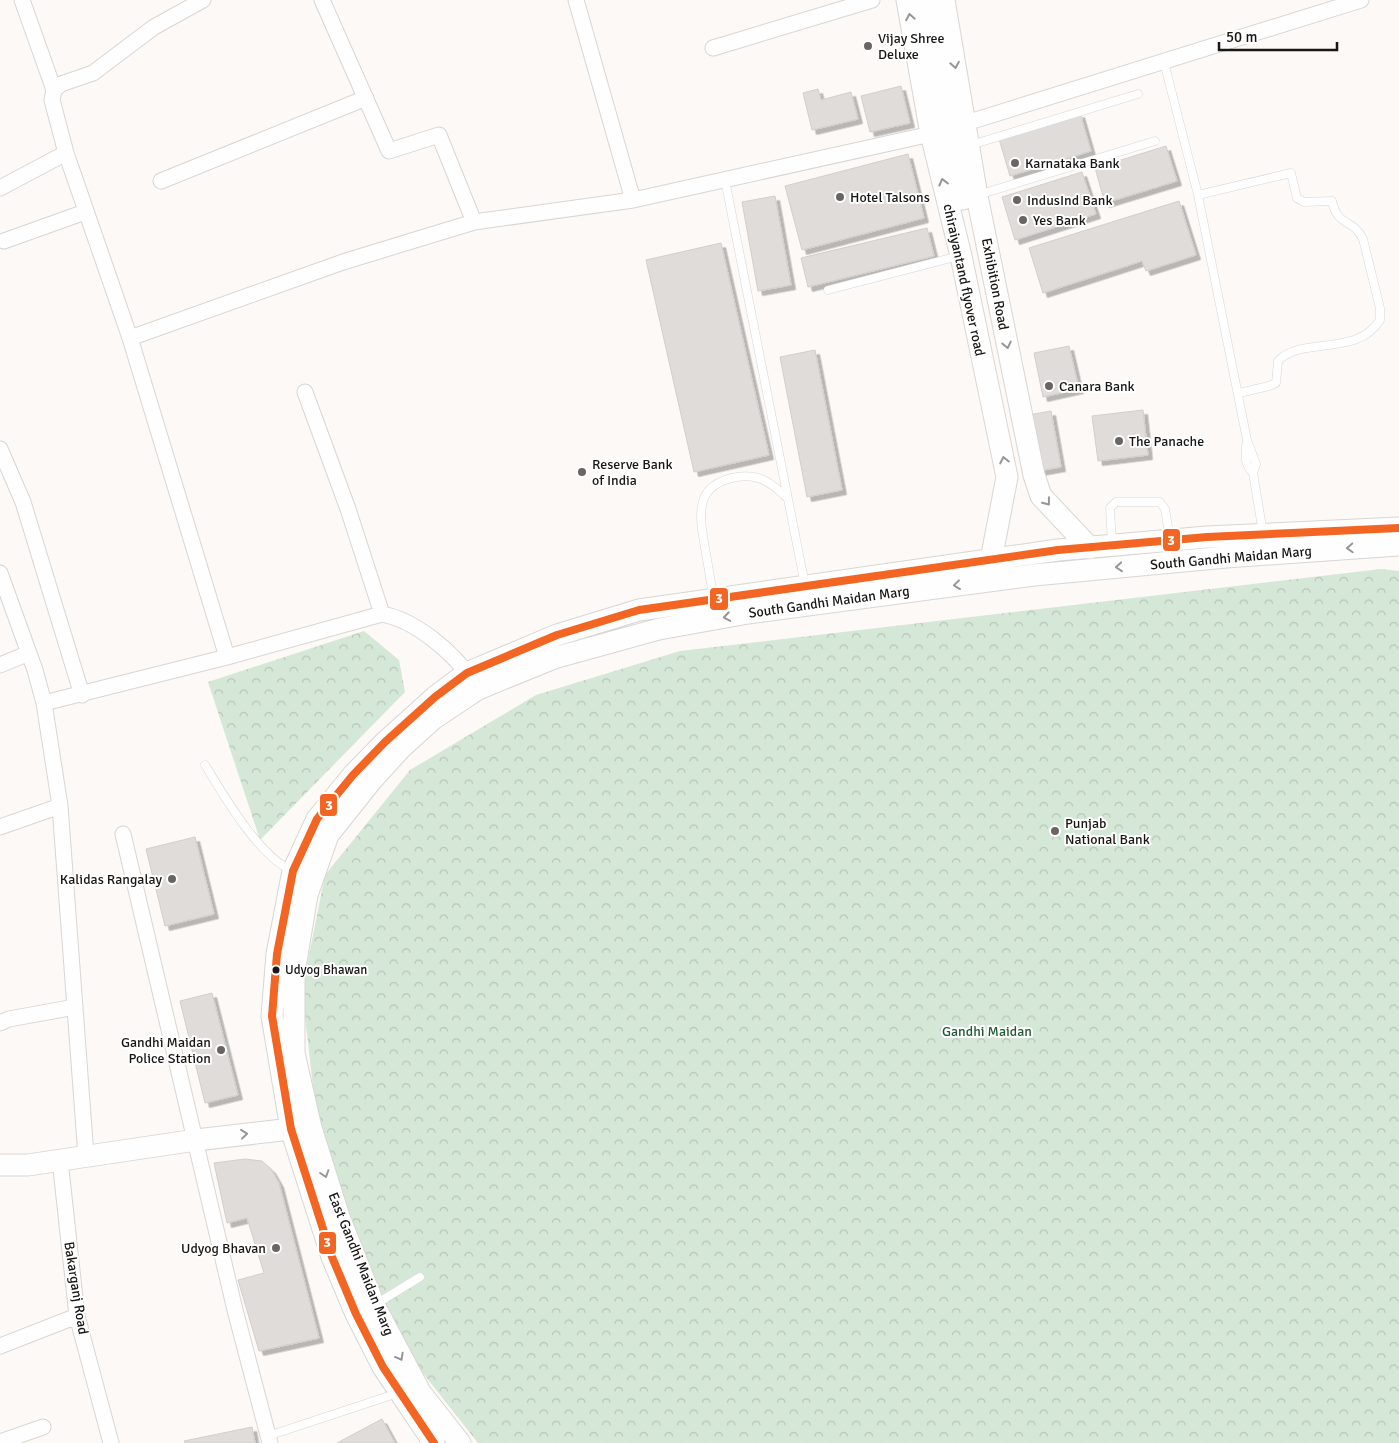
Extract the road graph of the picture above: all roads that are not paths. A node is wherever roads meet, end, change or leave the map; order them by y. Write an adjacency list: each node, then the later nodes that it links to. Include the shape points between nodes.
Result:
1 (22, 0): 12 (street)
2 (203, 0): 12 (street, via 154,27 99,70 61,84)
3 (322, 0): 14 (street)
4 (576, 0): 25 (street)
5 (872, 0): 10 (street)
6 (907, 0): 16 (main road, chiraiyantand flyover road, one-way to 6)
7 (926, 0): 29 (main road)
8 (944, 0): 15 (main road, Exhibition Road, one-way to 15)
9 (1361, 0): 11 (street)
10 (712, 48)
11 (1164, 62): 15 (street); 23 (lane)
12 (54, 90): 19 (street, via 52,100)
13 (1138, 94): 18 (lane)
14 (366, 98): 21 (street); 27 (street, via 389,151 439,136)
15 (966, 123): 18 (main road, Exhibition Road)
16 (931, 134): 20 (street); 29 (main road, chiraiyantand flyover road, one-way to 16)
17 (1155, 141): 24 (lane)
18 (969, 146): 24 (main road, Exhibition Road)
19 (66, 153): 22 (street); 26 (street)
20 (725, 180): 25 (street); 36 (lane)
21 (161, 181)
22 (0, 188)
23 (1198, 195): 34 (lane); 34 (lane, via 1291,173 1298,198 1304,202 1332,201 1339,220 1360,232 1380,308 1380,320 1366,336 1290,352 1278,361 1276,383)
24 (977, 196): 30 (main road, Exhibition Road)
25 (633, 200): 27 (street)
26 (85, 212): 28 (street); 32 (street)
27 (474, 222): 32 (street, via 344,262)
28 (4, 240)
29 (969, 256): 30 (main road); 31 (lane); 43 (main road, chiraiyantand flyover road, one-way to 29, via 1007,476 965,283)
30 (994, 282): 42 (main road, Exhibition Road, one-way to 42, via 1034,476 1041,496)
31 (828, 290)
32 (130, 338): 50 (street)
33 (305, 392): 48 (street)
34 (1239, 393): 38 (lane, via 1247,440 1256,464 1253,473)
35 (0, 449): 53 (street, via 24,502)
36 (787, 499): 46 (lane); 47 (lane, via 773,484 750,474 725,479 710,488 701,503 700,521)
37 (1399, 528): 38 (main road)
38 (1263, 536): 39 (main road)
39 (1170, 541): 40 (main road); 40 (lane, via 1165,508 1160,502 1116,502 1110,508)
40 (1112, 546): 42 (main road)
41 (1399, 546): 44 (main road, South Gandhi Maidan Marg, one-way to 44)
42 (1090, 548): 43 (main road)
43 (991, 560): 44 (main road); 46 (main road)
44 (1034, 575): 46 (main road, South Gandhi Maidan Marg, one-way to 46)
45 (2, 582): 49 (street)
46 (807, 595): 47 (main road); 52 (main road, South Gandhi Maidan Marg, one-way to 52, via 659,629)
47 (714, 600): 52 (main road, via 639,610 557,635)
48 (382, 614): 50 (street); 52 (street, via 417,627 454,657)
49 (29, 653): 51 (street); 54 (street)
50 (226, 657): 53 (street)
51 (0, 665)
52 (473, 681): 59 (main road, South Gandhi Maidan Marg, via 371,781 328,835)
53 (82, 695): 54 (street)
54 (44, 703): 56 (street)
55 (205, 765): 59 (lane, via 236,813 267,852 279,863)
56 (60, 806): 57 (street); 60 (street)
57 (0, 827)
58 (124, 834): 63 (street)
59 (304, 873): 62 (main road, South Gandhi Maidan Marg, via 308,895 294,973 294,1053)
60 (75, 1007): 61 (street, via 9,1019); 64 (street)
61 (0, 1024)
62 (301, 1129): 63 (main road, one-way to 62); 68 (main road, East Gandhi Maidan Marg, one-way to 68); 71 (main road, via 332,1257 356,1314 383,1367)
63 (196, 1140): 64 (main road); 73 (street)
64 (86, 1156): 65 (main road)
65 (60, 1160): 66 (main road); 69 (street, Bakarganj Road)
66 (0, 1165)
67 (420, 1277): 68 (lane)
68 (374, 1305): 77 (main road, East Gandhi Maidan Marg, one-way to 77, via 420,1392)
69 (78, 1316): 70 (street); 75 (street, Bakarganj Road)
70 (0, 1346)
71 (400, 1392): 73 (lane); 76 (main road)
72 (43, 1427): 74 (street)
73 (269, 1440)
74 (0, 1442)
75 (111, 1443)
76 (434, 1443)
77 (460, 1443)

